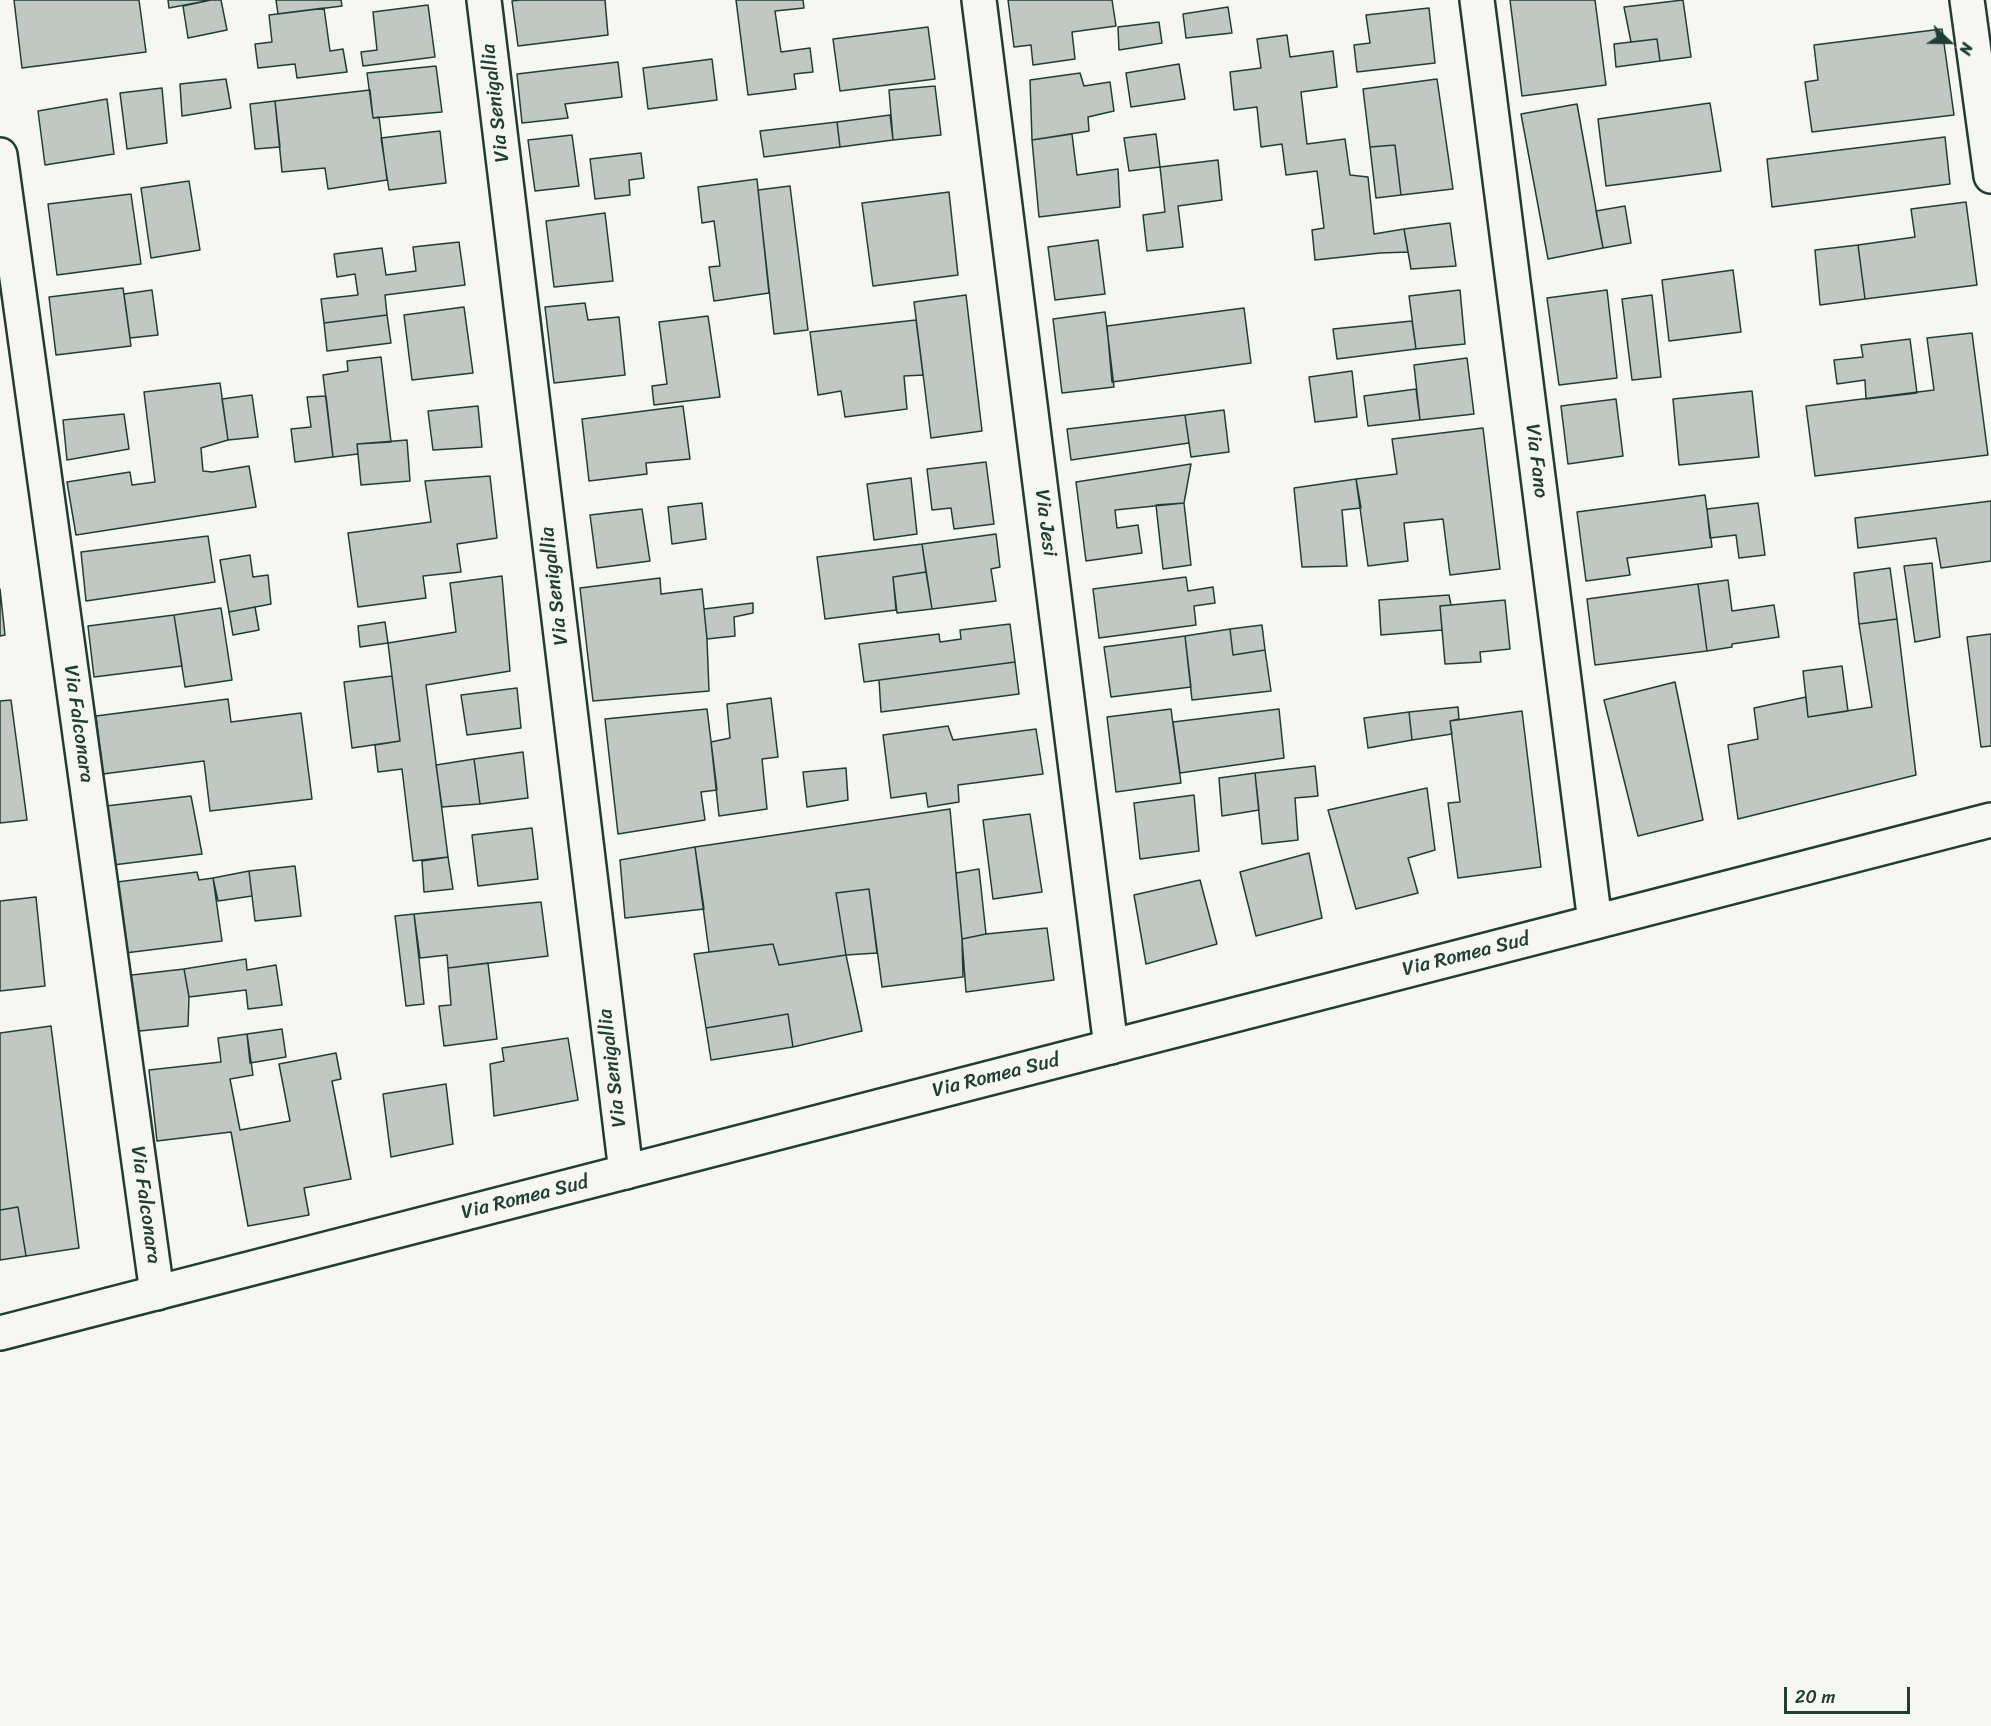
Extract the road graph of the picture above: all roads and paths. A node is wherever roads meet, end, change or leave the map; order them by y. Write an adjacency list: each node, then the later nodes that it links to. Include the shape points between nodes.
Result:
1 (484, 0): 10 (street, Via Senigallia)
2 (979, 0): 9 (street, Via Jesi)
3 (1477, 0): 8 (street, Via Fano)
4 (1967, 0): 6 (street)
5 (0, 155): 11 (street, Via Falconara)
6 (1991, 176)
7 (1991, 820): 8 (street, Via Romea Sud)
8 (1595, 922): 9 (street, Via Romea Sud)
9 (1111, 1047): 10 (street, Via Romea Sud)
10 (626, 1172): 11 (street, Via Romea Sud)
11 (157, 1293): 12 (street, Via Romea Sud)
12 (0, 1333)

